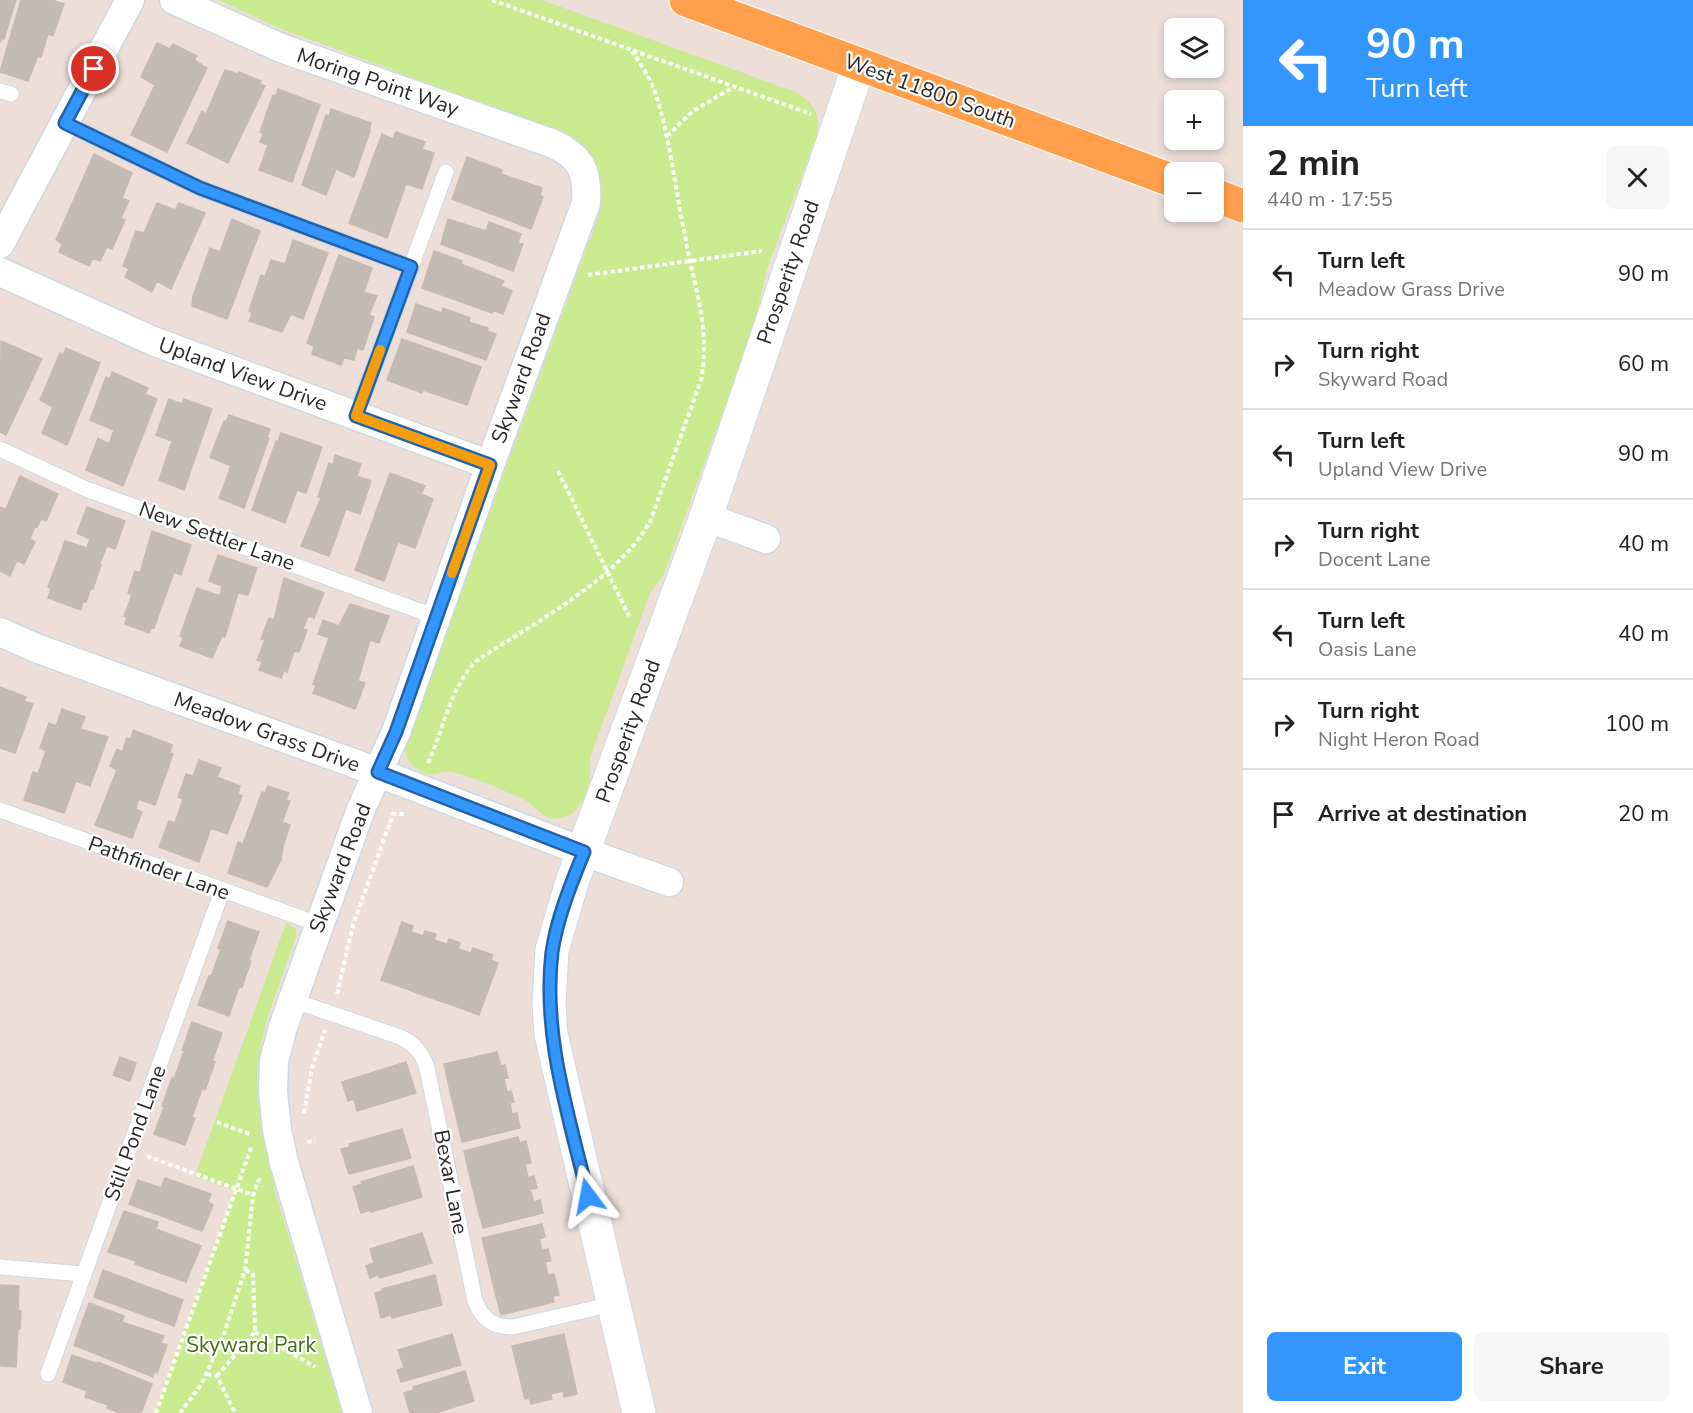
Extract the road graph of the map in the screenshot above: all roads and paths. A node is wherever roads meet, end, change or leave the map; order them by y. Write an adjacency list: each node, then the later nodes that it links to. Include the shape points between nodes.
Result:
1 (130, 0): 9 (street)
2 (174, 0): 11 (street, Moring Point Way, via 281,48 551,143)
3 (492, 0): 5 (path)
4 (686, 0): 6 (main road, West 11800 South)
5 (632, 51): 7 (path); 10 (path, via 655,93)
6 (859, 65): 13 (main road, West 11800 South); 26 (street, Prosperity Road)
7 (732, 88): 8 (path, via 812,115); 10 (path, via 693,111)
8 (817, 112)
9 (65, 123): 16 (street); 19 (lane, via 200,188)
10 (666, 137): 18 (path)
11 (581, 164): 24 (street, Skyward Road, via 586,202)
12 (446, 172): 19 (lane)
13 (1164, 177)
14 (1224, 199): 15 (main road)
15 (1243, 206)
16 (0, 244)
17 (762, 251): 18 (path)
18 (689, 261): 21 (path); 28 (path, via 705,326 701,380 650,522)
19 (411, 267): 22 (lane)
20 (0, 272): 22 (street, Upland View Drive, via 153,341)
21 (588, 275)
22 (356, 416): 24 (street, Upland View Drive)
23 (0, 449): 30 (lane, New Settler Lane, via 86,489)
24 (490, 465): 30 (street, Skyward Road)
25 (558, 471): 28 (path)
26 (706, 517): 27 (street); 36 (street, Prosperity Road)
27 (766, 539)
28 (608, 572): 29 (path); 32 (path, via 476,661 458,684)
29 (629, 616)
30 (436, 617): 33 (street, Skyward Road)
31 (0, 632): 33 (street, Meadow Grass Drive)
32 (431, 756)
33 (378, 772): 36 (street, Meadow Grass Drive); 39 (street, Skyward Road)
34 (0, 810): 38 (lane, Pathfinder Lane)
35 (406, 814): 41 (path, via 393,814 353,925)
36 (584, 852): 37 (street, Meadow Grass Drive); 55 (street, Prosperity Road, via 552,950 549,1003 551,1034)
37 (669, 882)
38 (222, 891): 39 (lane, Pathfinder Lane); 47 (lane, Still Pond Lane)
39 (318, 924): 40 (street, Skyward Road)
40 (292, 1000): 41 (lane, Bexar Lane); 64 (street, Skyward Road, via 274,1061 277,1130)
41 (331, 1013): 42 (path, via 312,1068); 55 (lane, Bexar Lane, via 408,1041 422,1054 475,1301 484,1318 491,1324 513,1327)
42 (304, 1116)
43 (217, 1122): 50 (path, via 255,1136)
44 (305, 1132): 46 (path)
45 (315, 1141): 46 (path)
46 (307, 1142): 48 (path)
47 (130, 1150): 50 (path); 54 (lane, Still Pond Lane)
48 (308, 1151)
49 (263, 1168): 51 (path)
50 (237, 1189): 51 (path); 61 (path)
51 (253, 1195): 53 (path)
52 (0, 1267): 54 (lane)
53 (245, 1270): 56 (path, via 253,1274); 59 (path)
54 (83, 1274): 58 (lane, Still Pond Lane)
55 (613, 1304): 65 (street, Prosperity Road)
56 (255, 1332): 57 (path); 60 (path)
57 (316, 1368)
58 (48, 1374)
59 (207, 1374): 60 (path); 62 (path)
60 (217, 1376): 63 (path)
61 (156, 1413)
62 (180, 1413)
63 (235, 1413)
64 (358, 1413)
65 (639, 1413)

